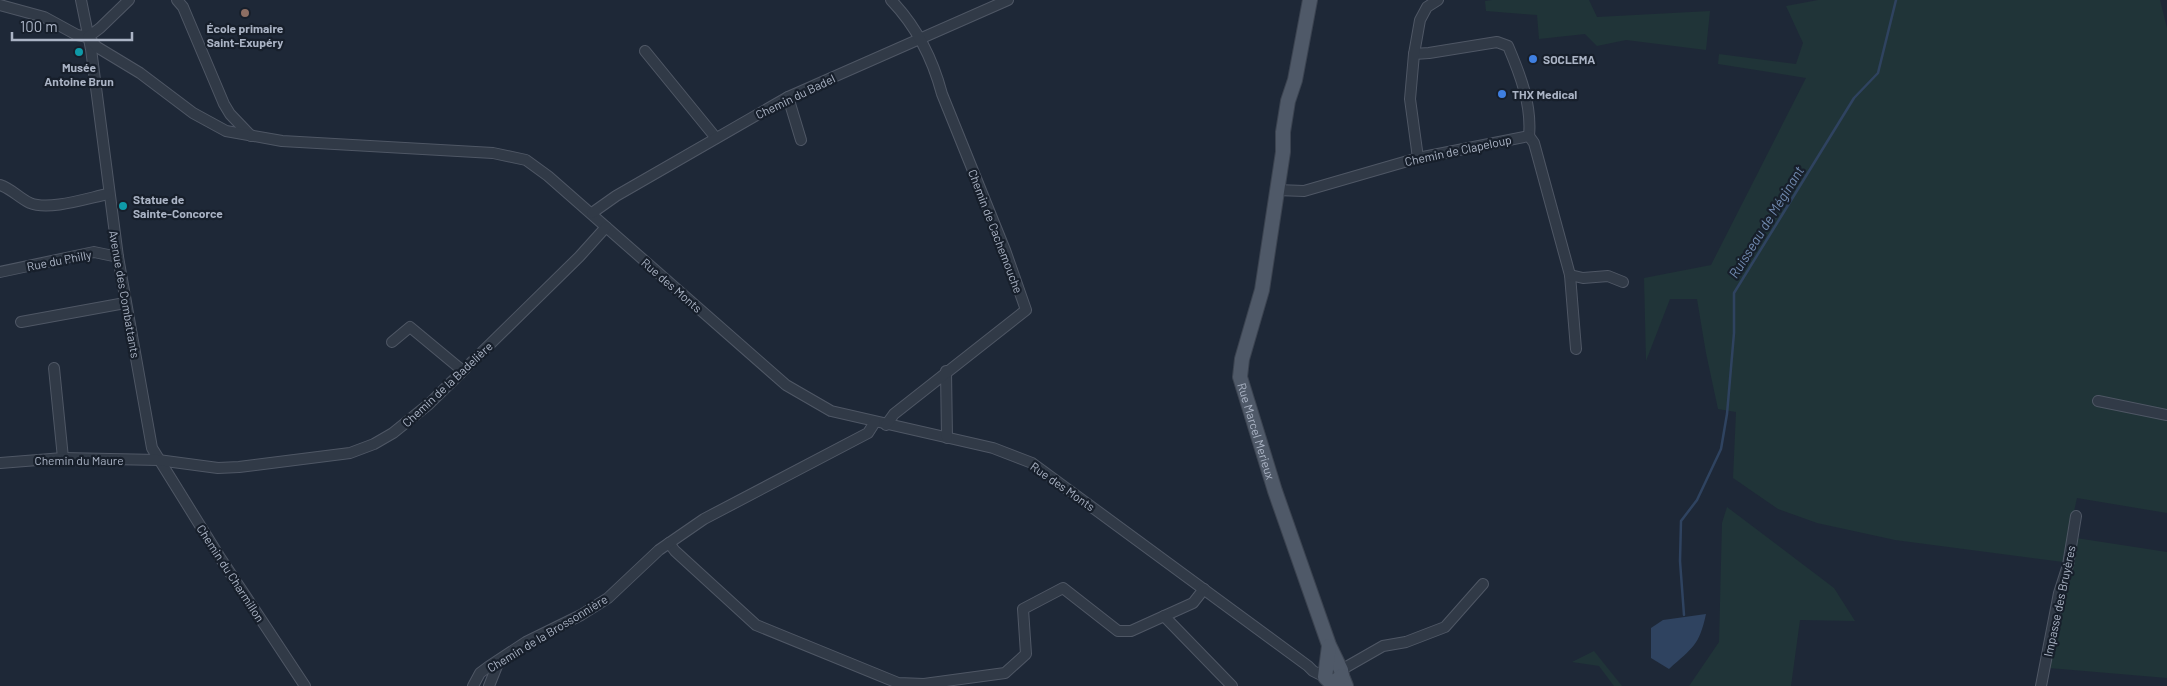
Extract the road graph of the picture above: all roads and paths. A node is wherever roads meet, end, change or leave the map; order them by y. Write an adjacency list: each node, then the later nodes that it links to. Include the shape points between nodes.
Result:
1 (81, 0): 9 (street, Avenue des Combattants)
2 (129, 0): 9 (street)
3 (177, 0): 14 (street, via 184,7)
4 (891, 0): 10 (street)
5 (1008, 0): 10 (street, Chemin du Badel)
6 (1310, 0): 22 (main road, Rue Marcel Merieux, via 1288,101)
7 (1438, 0): 12 (street, via 1427,7 1420,20)
8 (0, 5): 9 (street, Rue des Monts, via 44,17 77,35)
9 (88, 37): 15 (street, Rue des Monts, via 97,47); 23 (street, Avenue des Combattants)
10 (920, 39): 13 (street, Chemin du Badel); 36 (street, Chemin de Cachemouche, via 1026,310)
11 (645, 51): 18 (street)
12 (1414, 54): 17 (street, via 1497,42 1508,46 1528,107); 20 (street, via 1410,99)
13 (788, 97): 18 (street, Chemin du Badel); 19 (street)
14 (228, 111): 15 (street, via 227,121); 16 (street)
15 (218, 128): 16 (street, Rue des Monts)
16 (252, 136): 24 (street, Rue des Monts, via 282,141 494,153 526,160)
17 (1529, 136): 20 (street, Chemin de Clapeloup); 28 (street, Chemin de Clapeloup, via 1534,143)
18 (716, 138): 24 (street, Chemin du Badel)
19 (801, 140)
20 (1418, 158): 22 (street, Chemin de Clapeloup, via 1304,191)
21 (0, 185): 23 (street, via 42,206)
22 (1277, 190): 51 (main road, Rue Marcel Merieux, via 1262,290 1240,377)
23 (108, 194): 26 (street, Avenue des Combattants)
24 (592, 213): 25 (street, Rue des Monts)
25 (606, 227): 35 (street, Chemin de la Badelière); 39 (street, Rue des Monts, via 786,385 831,411)
26 (118, 257): 27 (street, Rue du Philly, via 94,252); 30 (street, Avenue des Combattants)
27 (0, 272)
28 (1570, 275): 29 (street, via 1583,278 1608,276); 33 (street, Chemin de Clapeloup)
29 (1623, 282)
30 (125, 303): 31 (street); 43 (street, Avenue des Combattants, via 152,448)
31 (20, 322)
32 (392, 342): 35 (street, via 410,327)
33 (1576, 349)
34 (54, 368): 42 (street)
35 (463, 370): 43 (street, Chemin de la Badelière, via 429,404 393,433 350,453 218,468)
36 (946, 372): 40 (street, Chemin de Cachemouche); 41 (street)
37 (2098, 401): 38 (street)
38 (2167, 415)
39 (875, 422): 40 (street, Rue des Monts); 46 (street, Chemin de la Brossonnière, via 868,433 749,494)
40 (886, 424): 41 (street, Rue des Monts)
41 (947, 438): 48 (street, Rue des Monts, via 994,448 1032,463)
42 (63, 458): 43 (street, Chemin du Maure); 44 (street, Chemin du Maure)
43 (158, 460): 52 (street, Chemin du Charmillon)
44 (0, 463)
45 (2076, 516): 56 (street, Impasse des Bruyères)
46 (670, 543): 49 (street, via 756,625 898,683 924,684 1005,673 1026,654 1023,609 1063,588 1118,632 1131,631); 50 (street, Chemin de la Brossonnière, via 608,598 526,642)
47 (1483, 584): 51 (street, via 1445,627 1406,642 1382,646)
48 (1204, 589): 49 (street, via 1193,603); 51 (street, Rue des Monts, via 1308,666)
49 (1164, 616): 55 (street)
50 (495, 663): 53 (street, Chemin de la Brossonnière, via 480,672); 54 (street, via 497,666)
51 (1335, 675)
52 (305, 686)
53 (473, 686)
54 (489, 686)
55 (1232, 686)
56 (2041, 686)

